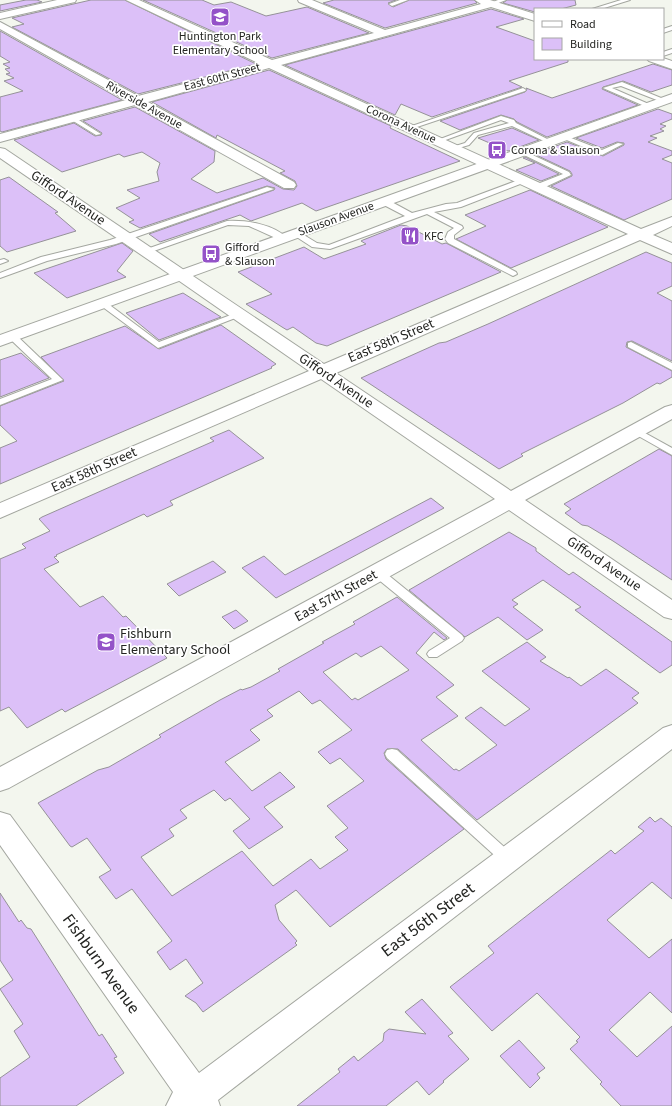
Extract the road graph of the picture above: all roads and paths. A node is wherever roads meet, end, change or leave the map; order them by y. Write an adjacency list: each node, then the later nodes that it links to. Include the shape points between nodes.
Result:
1 (71, 0): 10 (street)
2 (131, 0): 15 (street, Corona Avenue)
3 (303, 0): 13 (street)
4 (405, 0): 8 (lane)
5 (503, 0): 7 (lane)
6 (627, 0): 9 (lane)
7 (486, 2): 11 (street); 13 (street, East 60th Street)
8 (392, 4)
9 (599, 8)
10 (0, 16)
11 (534, 18)
12 (0, 26): 19 (street, Riverside Avenue)
13 (384, 33): 15 (street, East 60th Street)
14 (656, 60): 16 (street)
15 (270, 64): 19 (street, East 60th Street); 23 (street, Corona Avenue)
16 (672, 66)
17 (523, 90): 23 (lane)
18 (668, 99): 20 (street, Slauson Avenue); 20 (lane, via 622,84 606,88)
19 (136, 101): 21 (street, East 60th Street); 35 (street, Riverside Avenue)
20 (649, 106): 25 (street, Slauson Avenue)
21 (72, 118): 24 (lane); 26 (street, East 60th Street)
22 (513, 124): 27 (lane, via 512,121 501,118); 28 (lane); 30 (lane, via 476,134 467,144)
23 (409, 128): 27 (street, Corona Avenue)
24 (98, 134)
25 (564, 137): 28 (street, Slauson Avenue); 29 (lane, via 602,153)
26 (0, 138)
27 (438, 141): 30 (street, Corona Avenue)
28 (550, 142): 32 (street, Slauson Avenue)
29 (620, 144)
30 (452, 148): 33 (street, Corona Avenue)
31 (0, 152): 44 (street, Gifford Avenue)
32 (522, 152): 33 (street, Slauson Avenue); 36 (lane, via 567,172 567,175)
33 (488, 164): 34 (street, Corona Avenue); 38 (street, Slauson Avenue)
34 (524, 181): 36 (street, Corona Avenue); 39 (lane, via 458,205)
35 (289, 185)
36 (538, 187): 42 (street, Corona Avenue)
37 (270, 189): 44 (lane)
38 (384, 202): 40 (lane); 43 (street, Slauson Avenue)
39 (427, 211): 40 (lane); 47 (lane, via 459,228 451,234 451,242)
40 (411, 216): 43 (lane, via 330,247)
41 (672, 221): 42 (street, East 58th Street)
42 (641, 234): 45 (street, Corona Avenue); 55 (street, East 58th Street)
43 (289, 236): 46 (lane, via 259,225 236,222); 48 (street, Slauson Avenue)
44 (126, 238): 46 (street, Gifford Avenue); 49 (lane, via 44,259)
45 (672, 248)
46 (145, 251): 48 (street, Gifford Avenue)
47 (513, 274)
48 (181, 275): 50 (street, Slauson Avenue); 51 (street, Gifford Avenue)
49 (0, 276)
50 (103, 303): 51 (lane, via 158,345); 52 (street, Slauson Avenue)
51 (239, 315): 55 (street, Gifford Avenue)
52 (6, 338): 56 (lane, via 58,380)
53 (631, 345): 54 (lane)
54 (672, 367)
55 (321, 371): 60 (street, Gifford Avenue); 61 (street, East 58th Street)
56 (0, 402)
57 (672, 411): 58 (street, East 57th Street)
58 (636, 431): 59 (lane); 60 (street, East 57th Street)
59 (672, 452)
60 (509, 499): 62 (street, East 57th Street); 63 (street, Gifford Avenue)
61 (0, 511)
62 (378, 573): 64 (lane, via 458,638); 67 (street, East 57th Street)
63 (672, 611)
64 (433, 654)
65 (672, 735): 69 (street, East 56th Street)
66 (392, 754): 69 (lane)
67 (0, 780)
68 (0, 823): 70 (street, Fishburn Avenue)
69 (508, 859): 70 (street, East 56th Street)
70 (194, 1103)

